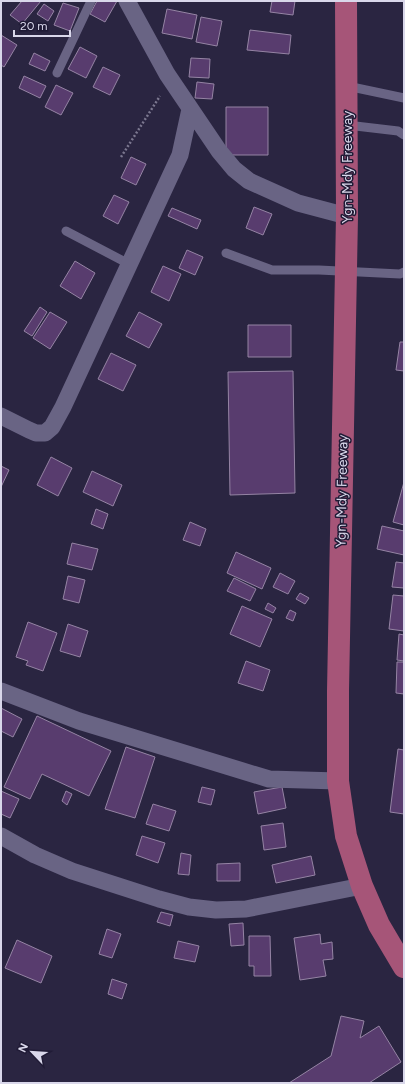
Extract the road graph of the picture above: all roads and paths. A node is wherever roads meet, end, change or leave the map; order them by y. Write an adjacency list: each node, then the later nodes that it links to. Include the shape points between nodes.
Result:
1 (91, 1): 4 (lane)
2 (127, 1): 5 (street)
3 (346, 1): 6 (main road, Ygn-Mdy Freeway)
4 (57, 73)
5 (167, 74): 8 (street); 11 (path, via 161,94)
6 (346, 86): 7 (lane); 9 (main road, Ygn-Mdy Freeway)
7 (404, 98)
8 (190, 109): 12 (street, via 219,151 234,169 249,181 298,203); 15 (street, via 180,155)
9 (347, 125): 10 (lane, via 398,131); 12 (main road, Ygn-Mdy Freeway)
10 (404, 135)
11 (121, 157)
12 (347, 216): 16 (main road, Ygn-Mdy Freeway)
13 (66, 232): 15 (lane)
14 (226, 253): 16 (lane, via 272,270)
15 (129, 264): 18 (street, via 49,431 36,433)
16 (346, 271): 17 (lane, via 400,274); 20 (main road, Ygn-Mdy Freeway)
17 (404, 272)
18 (1, 416)
19 (1, 691): 20 (street, via 79,721 268,779)
20 (338, 781): 22 (main road, Ygn-Mdy Freeway, via 346,836)
21 (1, 836): 22 (street, via 34,855 72,871 189,907 216,910 246,909)
22 (362, 886): 23 (main road, Ygn-Mdy Freeway, via 378,925)
23 (404, 967)

